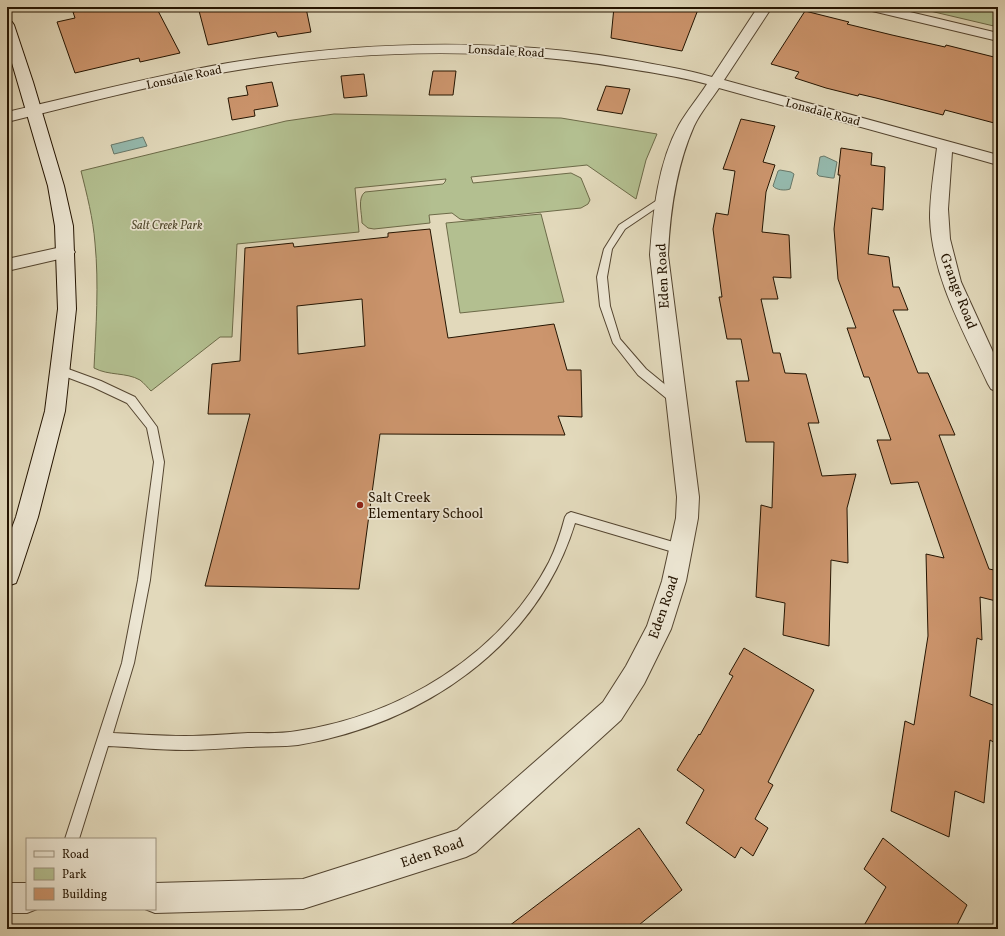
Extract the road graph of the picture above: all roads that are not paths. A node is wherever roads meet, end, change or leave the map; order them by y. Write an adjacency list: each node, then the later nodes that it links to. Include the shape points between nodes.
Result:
1 (765, 7): 5 (street, Eden Road)
2 (872, 7): 4 (street)
3 (7, 25): 6 (street)
4 (998, 37)
5 (714, 82): 6 (street, Lonsdale Road, via 686,74 574,55 485,49 399,49 306,56 241,65); 8 (street, Lonsdale Road); 10 (street, Eden Road, via 687,125 673,160)
6 (33, 111): 7 (street, Lonsdale Road); 11 (street, via 56,186)
7 (7, 117)
8 (945, 145): 9 (street, Lonsdale Road); 14 (street, Grange Road, via 939,218 945,256 963,306)
9 (998, 160)
10 (665, 198): 15 (street, Eden Road, via 659,255); 15 (lane, via 622,227 608,249 602,277 605,306 616,340 642,372)
11 (66, 252): 12 (street); 13 (street, via 67,309)
12 (7, 265)
13 (60, 370): 17 (street, via 55,411 27,517); 18 (lane, via 131,400 152,427 159,462 144,580 128,663)
14 (998, 384)
15 (675, 399): 16 (street, Eden Road, via 688,497 687,518)
16 (680, 549): 18 (lane, via 571,517 562,545 532,600 486,651 452,678 429,692 366,721 297,738 185,743); 22 (street, Eden Road, via 674,581 658,629 612,711 466,842 303,894)
17 (7, 575)
18 (104, 739): 19 (lane)
19 (72, 838)
20 (7, 898): 21 (street)
21 (26, 898)
22 (156, 898)

